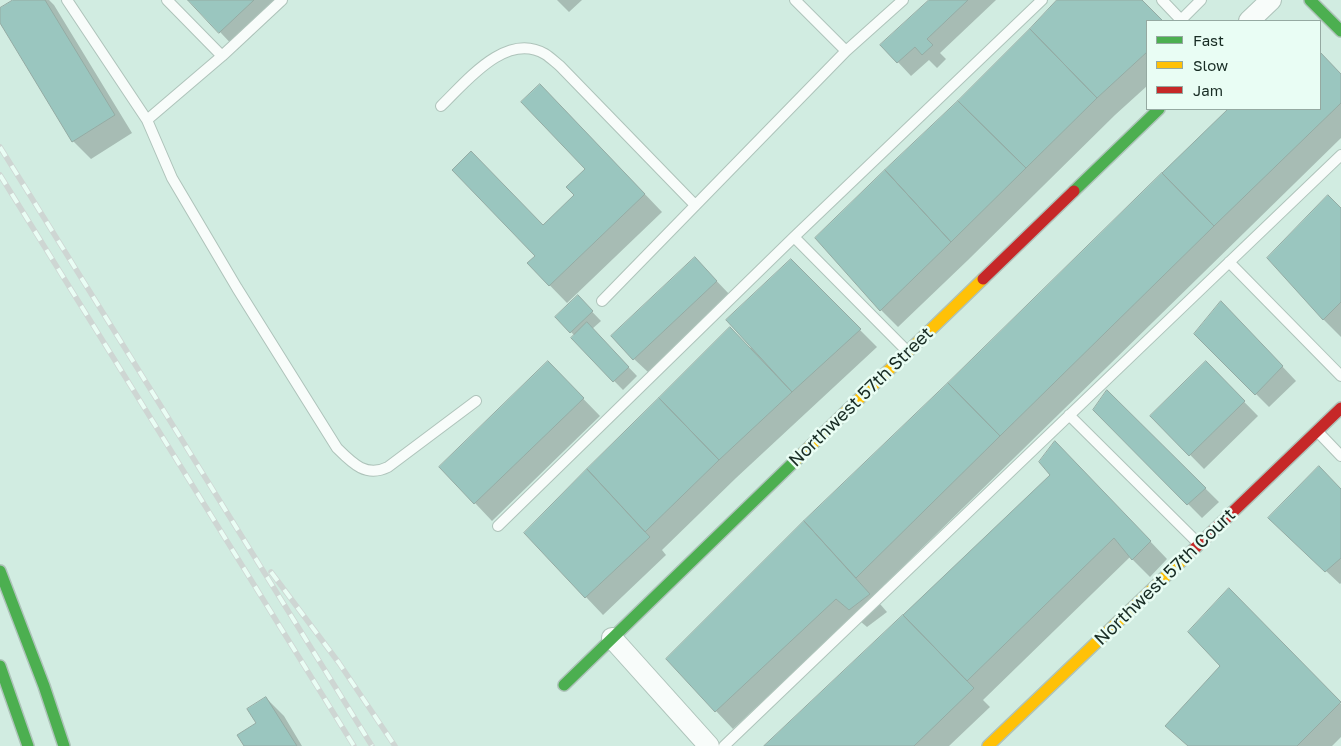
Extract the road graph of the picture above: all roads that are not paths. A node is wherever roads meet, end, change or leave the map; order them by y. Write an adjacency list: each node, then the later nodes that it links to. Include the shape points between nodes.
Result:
1 (67, 0): 18 (lane)
2 (167, 0): 15 (lane)
3 (282, 0): 15 (lane)
4 (795, 0): 14 (lane)
5 (903, 0): 14 (lane)
6 (1042, 0): 21 (lane)
7 (1162, 0): 11 (lane)
8 (1202, 0): 11 (lane)
9 (1271, 0): 12 (street)
10 (1310, 0): 13 (main road)
11 (1182, 20)
12 (1250, 20)
13 (1341, 31)
14 (846, 51): 20 (lane)
15 (222, 56): 18 (lane)
16 (442, 106): 20 (lane, via 488,62 507,51 532,49 545,54)
17 (1158, 110): 24 (main road, Northwest 57th Street)
18 (147, 120): 26 (lane, via 172,178 237,288 337,448 352,463 378,472)
19 (1341, 155): 22 (lane)
20 (695, 205): 23 (lane)
21 (794, 237): 24 (lane); 31 (lane)
22 (1229, 262): 25 (lane); 28 (lane)
23 (602, 301)
24 (908, 352): 34 (main road, Northwest 57th Street)
25 (1341, 376)
26 (476, 401)
27 (1341, 408): 29 (main road, Northwest 57th Court)
28 (1069, 415): 32 (lane); 40 (lane)
29 (1317, 431): 30 (lane); 32 (main road, Northwest 57th Court)
30 (1341, 456)
31 (498, 526)
32 (1199, 545): 41 (main road, Northwest 57th Court)
33 (0, 571): 38 (main road)
34 (612, 638): 36 (main road, Northwest 57th Street); 39 (street)
35 (0, 666): 37 (main road)
36 (564, 685)
37 (28, 746)
38 (64, 746)
39 (709, 746)
40 (724, 746)
41 (988, 746)

